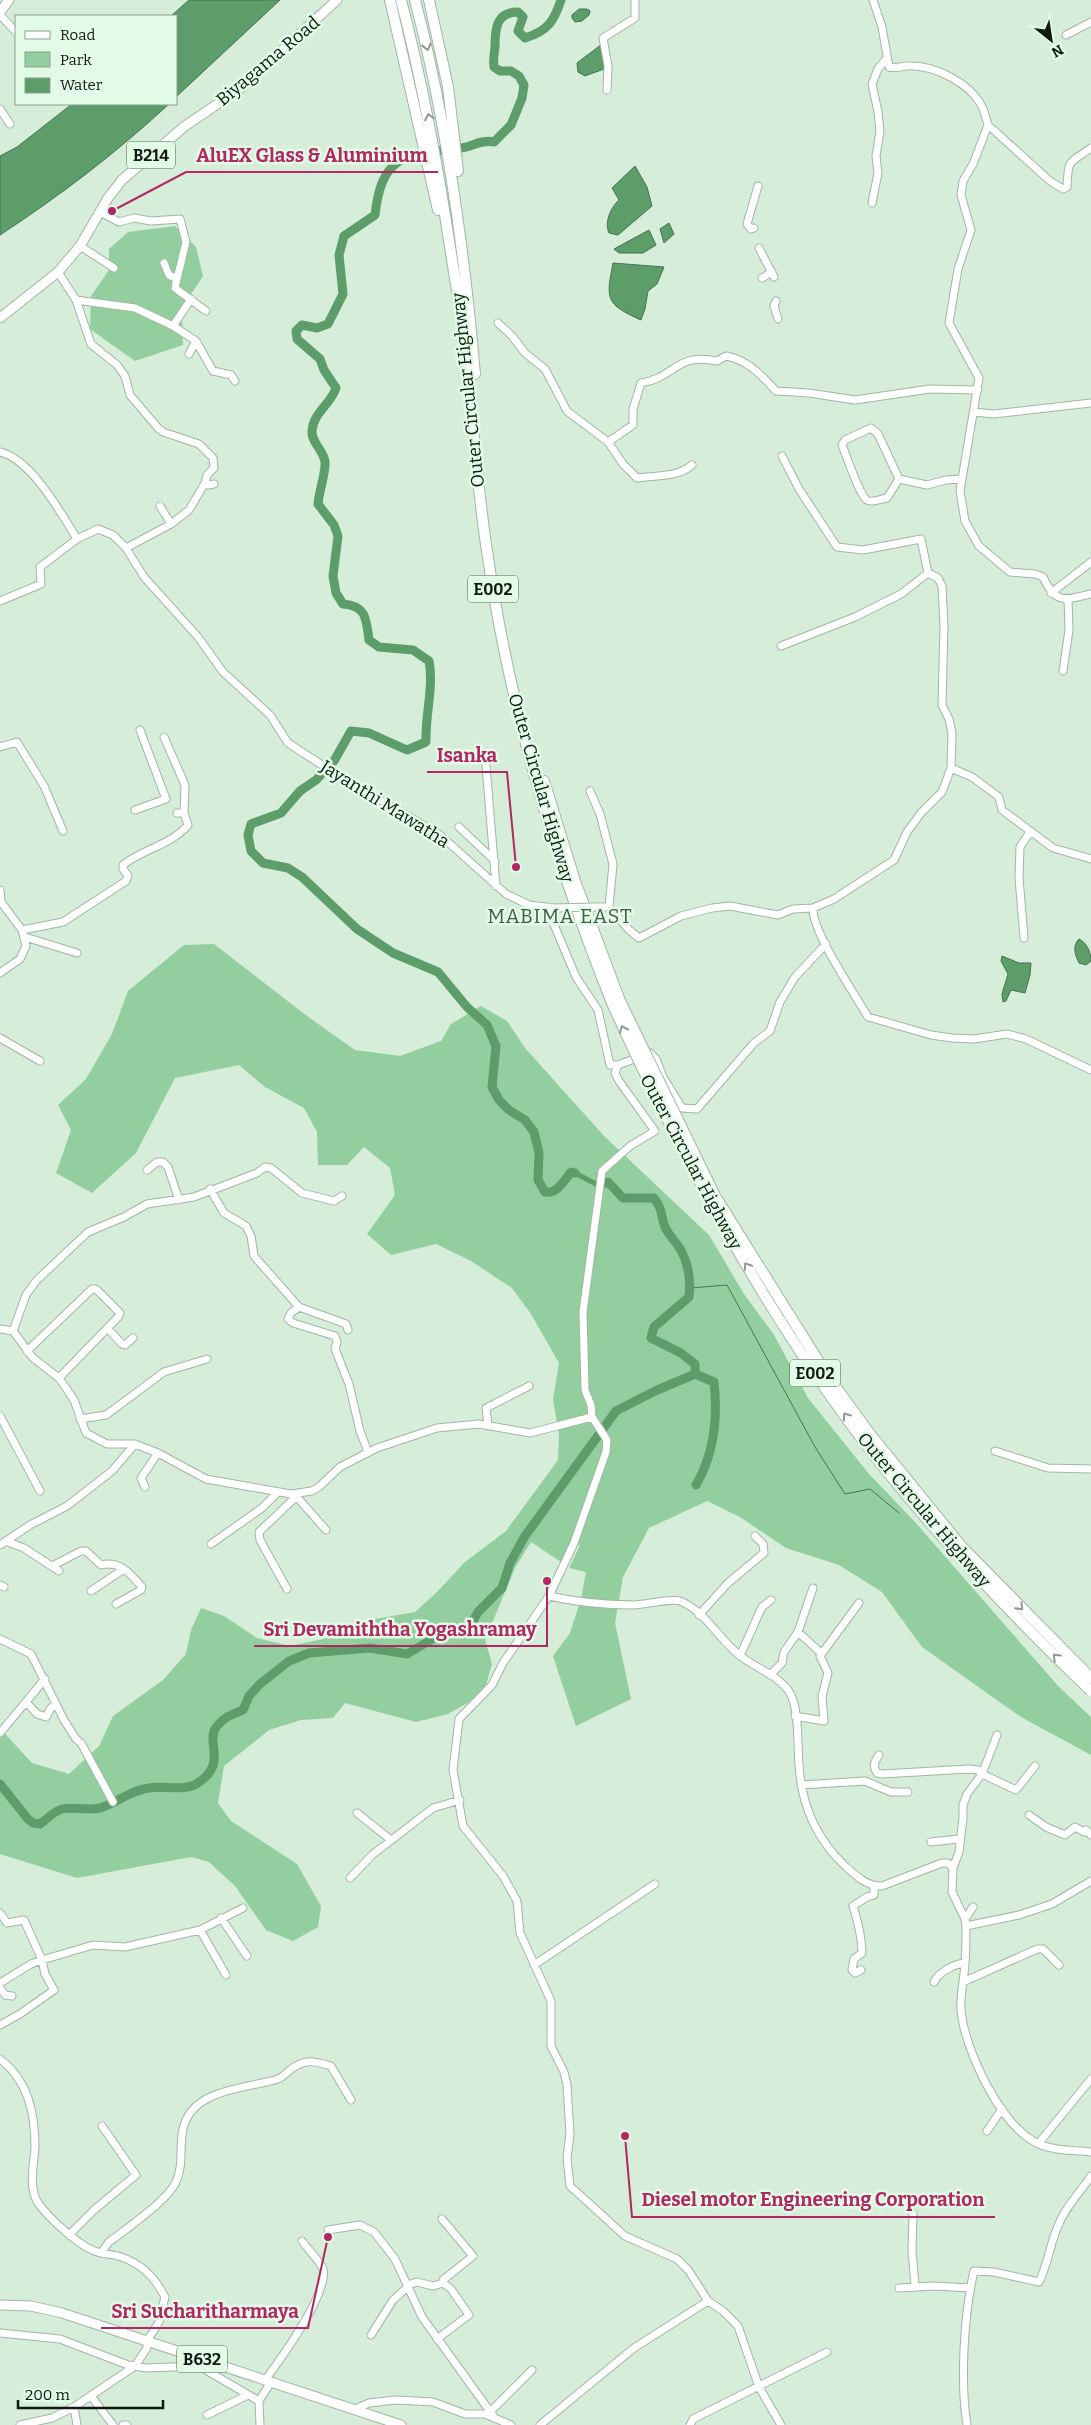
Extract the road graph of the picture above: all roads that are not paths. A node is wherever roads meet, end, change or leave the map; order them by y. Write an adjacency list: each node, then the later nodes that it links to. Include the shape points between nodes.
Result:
1 (9, 0): 11 (main road)
2 (337, 0): 10 (main road, Biyagama Road / B214)
3 (343, 0): 10 (main road, Biyagama Road / B214)
4 (390, 0): 30 (highway)
5 (401, 0): 30 (highway, Outer Circular Highway / E002, one-way to 5, via 428,113)
6 (415, 0): 28 (highway, Outer Circular Highway / E002, one-way to 28, via 443,117)
7 (429, 0): 28 (highway, via 455,128)
8 (635, 0): 16 (street, via 635,18 603,38)
9 (873, 0): 15 (street, via 882,27)
10 (324, 12): 23 (main road, Biyagama Road / B214, via 241,88 186,126 122,180)
11 (0, 13): 13 (street)
12 (1091, 22): 14 (street)
13 (15, 31)
14 (1066, 35)
15 (886, 59): 19 (street, via 889,67 912,66 932,70 958,81 980,102); 22 (street, via 872,84 880,131 876,156 878,173)
16 (607, 90)
17 (0, 109): 18 (street)
18 (10, 124)
19 (988, 125): 20 (street, via 1063,189 1071,160); 45 (street, via 963,181 961,195 971,230 958,269 949,323 979,378)
20 (1091, 148)
21 (758, 186): 24 (street, via 747,224)
22 (872, 203)
23 (100, 212): 25 (main road, Biyagama Road / B214); 33 (street, via 119,222 134,218 152,221 180,218 186,242)
24 (754, 228)
25 (80, 246): 29 (street); 31 (main road, Biyagama Road / B214)
26 (759, 248): 32 (street, via 773,274)
27 (164, 263): 33 (street, via 169,275)
28 (464, 267): 48 (highway, Outer Circular Highway / E002)
29 (114, 268)
30 (453, 269): 48 (highway, Outer Circular Highway / E002)
31 (58, 272): 35 (street); 38 (main road, Biyagama Road / B214)
32 (762, 278)
33 (177, 279): 34 (street, via 175,288)
34 (191, 299): 37 (street); 41 (street)
35 (76, 300): 41 (street, via 135,308); 55 (street, via 90,344 121,370 130,395 152,421 163,432 200,444 213,458 214,468)
36 (776, 301): 39 (street, via 774,306)
37 (206, 311)
38 (0, 318)
39 (778, 319)
40 (498, 323): 49 (street, via 545,370 567,411)
41 (173, 326): 42 (street)
42 (196, 341): 43 (street); 44 (street, via 213,371 230,375)
43 (189, 354)
44 (235, 381)
45 (978, 390): 47 (street); 49 (street, via 930,390 856,400 776,390 753,367 735,358 726,356 717,361 701,358 685,361 654,381 641,383 633,409 633,425)
46 (1091, 403): 47 (street, via 994,414)
47 (974, 412): 54 (street)
48 (477, 431): 91 (highway, Outer Circular Highway / E002, via 494,559 530,744)
49 (608, 442): 52 (street, via 637,478 678,474)
50 (0, 452): 59 (street, via 14,457 32,474)
51 (782, 456): 62 (street, via 799,489 837,547 863,550 921,539)
52 (692, 465)
53 (899, 479): 53 (street, via 873,429 843,443 850,467 868,501 886,498); 54 (street, via 927,485)
54 (962, 480): 63 (street, via 960,490 965,521 979,546 1010,572 1043,577)
55 (205, 483): 56 (street); 58 (street, via 189,510)
56 (214, 484)
57 (160, 506): 58 (street)
58 (171, 524): 60 (street)
59 (77, 539): 60 (street, Jayanthi Mawatha, via 98,529 113,535); 66 (street, via 40,567 42,584)
60 (126, 548): 81 (street, Jayanthi Mawatha, via 144,577 198,638 223,672 270,715 288,743 440,835)
61 (1091, 562): 63 (street)
62 (928, 573): 67 (street, via 901,594 855,617); 73 (street, via 938,578 942,586 942,706 950,719)
63 (1051, 593): 65 (street)
64 (1091, 594): 65 (street)
65 (1068, 600): 68 (street, via 1069,630)
66 (0, 602)
67 (781, 646)
68 (1063, 671)
69 (140, 730): 75 (street, via 166,799)
70 (164, 737): 86 (street, via 185,786 180,813 188,825 123,865 128,876 126,881 63,922)
71 (0, 747): 77 (street, via 17,742 44,786)
72 (486, 766): 80 (street)
73 (951, 768): 78 (street, via 972,777 999,797 1002,810); 85 (street, via 942,792 921,812 894,860 834,899)
74 (590, 791): 84 (street, via 600,814 612,864)
75 (135, 810)
76 (459, 827): 80 (street)
77 (63, 831)
78 (1030, 832): 79 (street, via 1053,848); 87 (street, via 1020,847)
79 (1091, 859)
80 (495, 861): 81 (street)
81 (496, 886): 83 (street, Jayanthi Mawatha, via 529,905)
82 (0, 890): 86 (street, via 2,902)
83 (551, 907): 84 (street, Jayanthi Mawatha, bridge); 94 (street, via 552,920 576,977 598,1010 610,1065)
84 (609, 907): 85 (street, via 639,938 682,916 712,908 730,906 778,915 793,909)
85 (813, 908): 88 (street, via 813,916)
86 (24, 934): 89 (street); 90 (street, via 26,946 20,959)
87 (1024, 938)
88 (826, 944): 94 (street, via 795,977 780,1002 770,1031 754,1043 697,1109 682,1108 650,1052); 95 (street, via 868,1017 952,1038 974,1039 1007,1034 1026,1039)
89 (77, 953)
90 (0, 973)
91 (616, 1002): 142 (highway, Outer Circular Highway / E002, one-way to 142, bridge, via 715,1196 827,1374 881,1448 962,1548); 144 (highway, Outer Circular Highway / E002, one-way to 91, bridge, via 956,1553 894,1480 819,1379 708,1201)
92 (0, 1038): 93 (street)
93 (40, 1061)
94 (618, 1065): 112 (street, via 615,1072 619,1081 655,1131 630,1146 602,1171 583,1312 584,1380)
95 (1091, 1070)
96 (146, 1170): 99 (street, via 156,1162 163,1162 168,1167)
97 (210, 1189): 98 (street, via 257,1173 265,1167 271,1168 302,1193 334,1201); 99 (street); 100 (street, via 224,1214 246,1226 254,1256)
98 (342, 1196)
99 (179, 1200): 104 (street, via 158,1200 88,1232 36,1281 26,1295)
100 (298, 1307): 103 (street, via 346,1324); 116 (street, via 288,1319 293,1323 335,1336 335,1349 349,1384)
101 (0, 1329): 104 (street)
102 (108, 1329): 105 (street, via 122,1344); 106 (street, via 120,1314 96,1289 92,1290); 108 (street)
103 (348, 1330)
104 (13, 1331): 106 (street)
105 (133, 1338)
106 (28, 1351): 108 (street)
107 (208, 1359): 111 (street, via 164,1372 106,1415)
108 (59, 1378): 111 (street, via 74,1400)
109 (529, 1386): 113 (street, via 486,1408)
110 (0, 1416): 120 (street)
111 (80, 1419): 114 (street, via 86,1434 107,1444)
112 (594, 1419): 113 (street, via 530,1433); 132 (street, via 606,1440 606,1452 574,1543)
113 (488, 1425): 116 (street, via 464,1423 437,1428)
114 (135, 1444): 117 (street); 125 (street, via 86,1492 11,1537)
115 (995, 1451): 118 (street, via 1048,1468)
116 (368, 1452): 122 (street, via 340,1467 320,1486)
117 (158, 1453): 119 (street, via 141,1478); 121 (street, via 206,1479 256,1486)
118 (1091, 1469)
119 (145, 1487)
120 (40, 1491)
121 (277, 1493): 122 (street); 126 (street, via 262,1508)
122 (298, 1495): 123 (street); 130 (street, via 259,1532 260,1540)
123 (326, 1530)
124 (755, 1536): 136 (street, via 763,1544 764,1553 728,1583)
125 (8, 1542): 127 (street); 128 (street, via 56,1568 86,1551 101,1564 109,1562)
126 (211, 1544)
127 (0, 1545)
128 (124, 1569): 131 (street); 135 (street, via 142,1587)
129 (813, 1588): 137 (street)
130 (287, 1589)
131 (91, 1591)
132 (549, 1596): 136 (street, via 571,1601 629,1605 679,1600); 155 (street, via 492,1685 459,1719 453,1770)
133 (771, 1600): 140 (street, via 762,1607)
134 (858, 1603): 139 (street)
135 (116, 1604)
136 (698, 1615): 140 (street)
137 (798, 1632): 139 (street); 141 (street, via 784,1652 782,1664)
138 (0, 1639): 143 (street, via 31,1654)
139 (821, 1653): 147 (street, via 828,1673 822,1696 824,1720)
140 (740, 1656): 141 (street)
141 (770, 1676): 147 (street, via 788,1690)
142 (1091, 1678)
143 (45, 1679): 145 (street); 146 (street)
144 (1091, 1691)
145 (26, 1702): 146 (street, via 37,1714 46,1717); 148 (street)
146 (56, 1704): 156 (street)
147 (795, 1716): 153 (street)
148 (0, 1733)
149 (997, 1735): 152 (street)
150 (878, 1754): 152 (street, via 874,1762 877,1773 970,1768)
151 (1035, 1766): 152 (street, via 1016,1790)
152 (982, 1774): 160 (street, via 965,1799)
153 (801, 1785): 154 (street, via 865,1781 892,1792); 167 (street, via 821,1840 854,1875)
154 (908, 1792)
155 (460, 1800): 161 (street, via 433,1808); 177 (street, via 463,1826 503,1876 517,1901 520,1933)
156 (113, 1802)
157 (357, 1813): 161 (street)
158 (1029, 1815): 159 (street, via 1065,1835 1075,1827 1084,1832)
159 (1089, 1829)
160 (959, 1839): 162 (street); 163 (street, via 959,1852)
161 (391, 1840): 164 (street)
162 (931, 1842)
163 (953, 1868): 167 (street, via 942,1863 882,1886); 172 (street, via 952,1892)
164 (350, 1878)
165 (1091, 1881): 172 (street, via 1052,1904 1019,1914)
166 (655, 1884): 177 (street)
167 (874, 1886): 179 (street, via 874,1895 853,1906 860,1926 862,1953 854,1959 852,1970 855,1973)
168 (973, 1907): 172 (street)
169 (243, 1908): 171 (street)
170 (0, 1913): 175 (street, via 7,1923 24,1920)
171 (221, 1918): 173 (street); 174 (street)
172 (966, 1923): 176 (street)
173 (200, 1930): 175 (street, via 125,1947 93,1944); 180 (street)
174 (247, 1956)
175 (42, 1960): 183 (street); 186 (street, via 54,1990)
176 (966, 1963): 181 (street, via 955,1963); 182 (street)
177 (534, 1965): 207 (street, via 552,2001 551,2046 567,2085 570,2186 625,2236 677,2259 689,2271)
178 (1059, 1965): 182 (street, via 1043,1950 1037,1949)
179 (861, 1970)
180 (226, 1975)
181 (934, 1982)
182 (963, 1982): 190 (street, via 961,2008 964,2033)
183 (0, 1983)
184 (0, 1988): 185 (street)
185 (6, 1997)
186 (0, 2025)
187 (0, 2059): 199 (street, via 28,2094 32,2109 32,2178 38,2202)
188 (1091, 2080): 193 (street)
189 (351, 2100): 201 (street, via 332,2066 312,2060 304,2061 280,2078 212,2095 192,2110 183,2129 181,2164 176,2182)
190 (1002, 2109): 192 (street); 193 (street, via 1016,2127)
191 (102, 2126): 199 (street, via 136,2175)
192 (987, 2131)
193 (1038, 2144): 194 (street)
194 (1091, 2152)
195 (1091, 2176): 206 (street, via 1068,2205 1058,2224 1039,2282 974,2271)
196 (913, 2214): 203 (street)
197 (442, 2219): 202 (street, via 472,2256)
198 (328, 2230): 204 (street, via 360,2225 374,2232 395,2260)
199 (69, 2235): 201 (street)
200 (302, 2241): 217 (street, via 323,2268 323,2278 313,2307)
201 (101, 2252): 212 (street, via 138,2263 146,2269 165,2297 159,2322)
202 (443, 2283): 204 (street, via 433,2286 417,2282); 211 (street, via 469,2315)
203 (916, 2286): 205 (street); 206 (street)
204 (408, 2288): 210 (street, via 393,2300); 211 (street)
205 (899, 2288)
206 (970, 2288): 237 (street, via 965,2356 964,2409)
207 (708, 2301): 218 (street, via 723,2310 738,2326); 234 (street, via 634,2348)
208 (0, 2305): 212 (main road, B632, via 31,2306 62,2313)
209 (0, 2333): 215 (street, via 60,2339)
210 (371, 2335)
211 (437, 2340): 225 (street)
212 (147, 2341): 214 (main road, B632); 215 (street, via 147,2348)
213 (827, 2352): 218 (street)
214 (201, 2363): 215 (street, via 157,2369); 217 (main road, B632); 219 (street)
215 (135, 2366): 220 (street)
216 (532, 2370): 225 (street)
217 (268, 2382): 221 (street); 223 (main road, B632)
218 (759, 2387): 235 (street, via 693,2419); 236 (street)
219 (248, 2395): 221 (street); 224 (street)
220 (91, 2396): 222 (street); 228 (street)
221 (259, 2401): 231 (street)
222 (74, 2407): 226 (street, via 52,2418); 227 (street)
223 (355, 2409): 225 (street, via 369,2403 396,2400 433,2402 465,2414); 232 (main road, B632)
224 (207, 2415)
225 (492, 2415): 233 (street)
226 (20, 2425)
227 (77, 2425)
228 (114, 2425)
229 (123, 2425): 230 (street)
230 (127, 2425)
231 (260, 2425)
232 (401, 2425)
233 (510, 2425)
234 (540, 2425)
235 (690, 2425)
236 (781, 2425)
237 (967, 2425)

